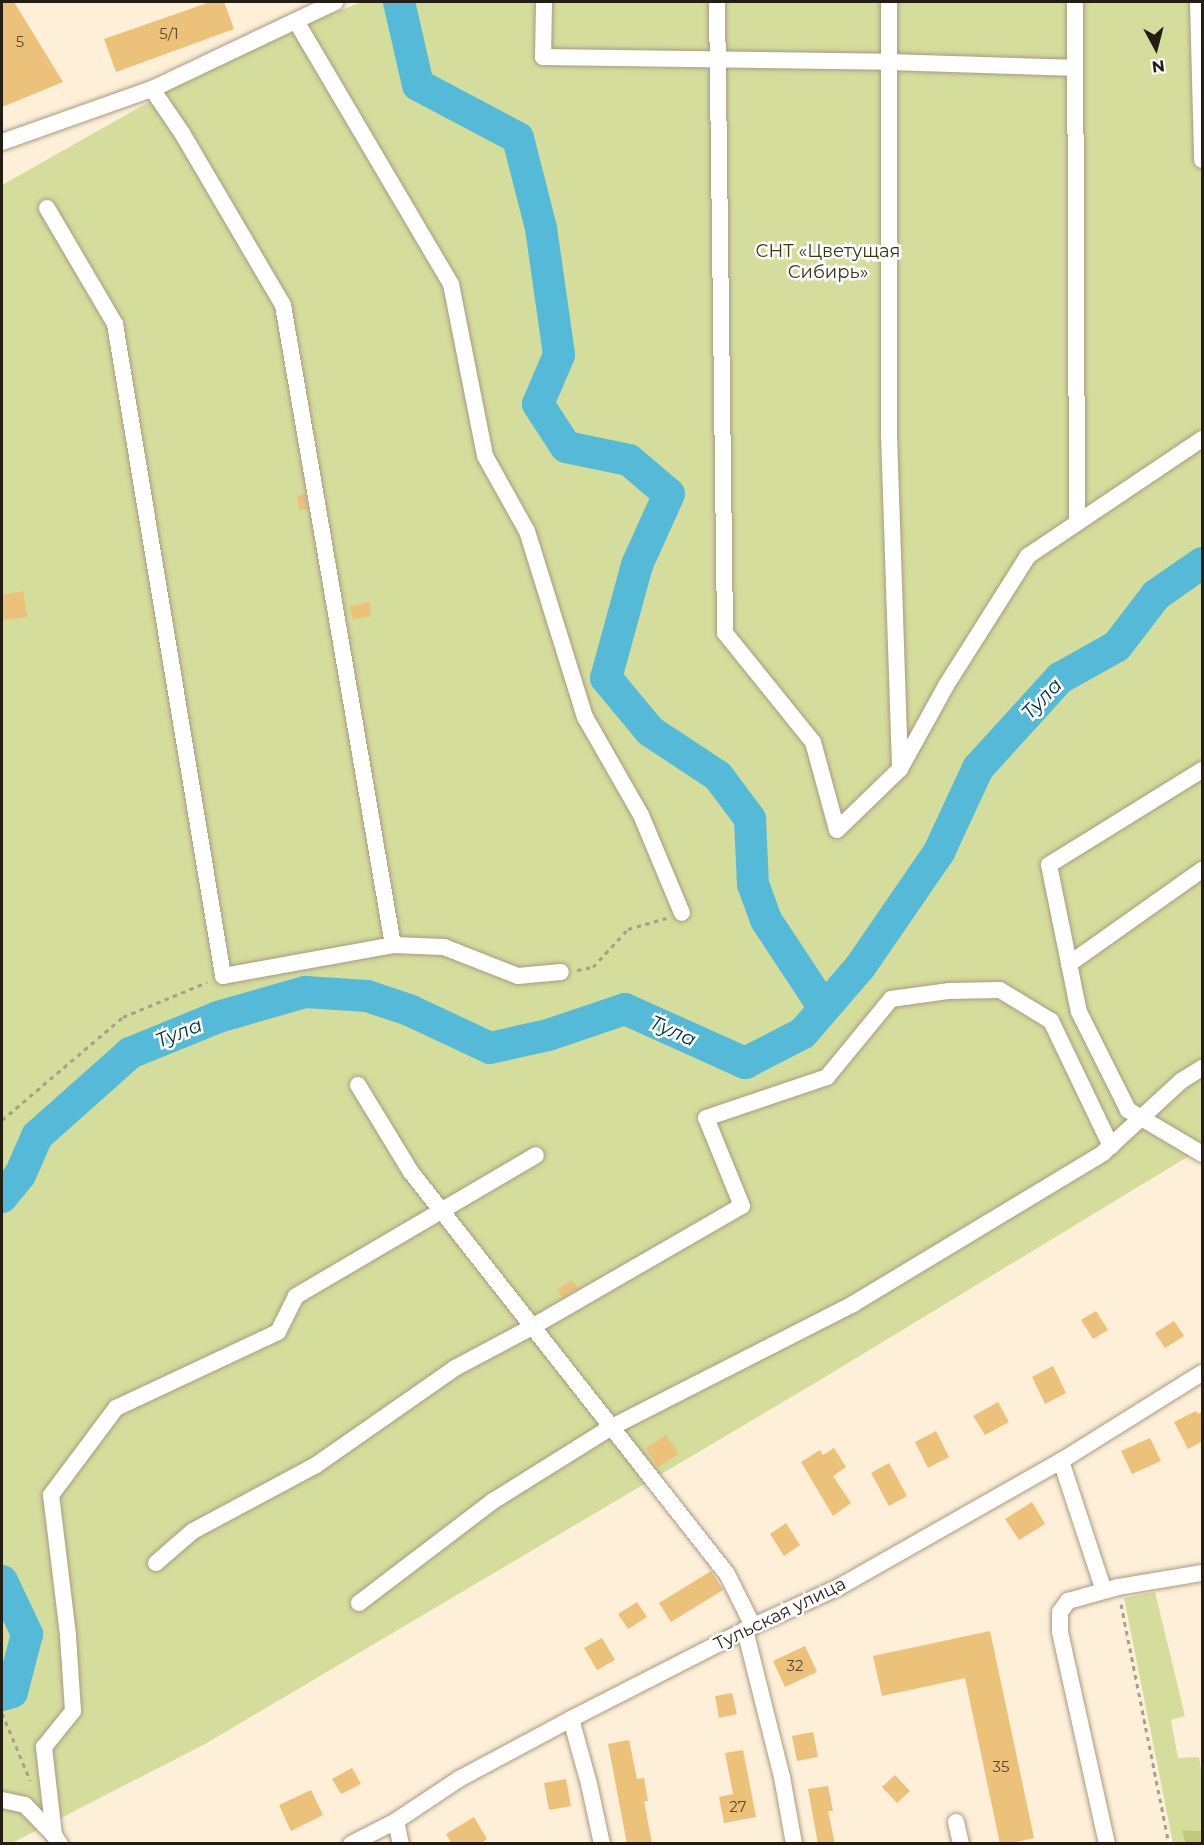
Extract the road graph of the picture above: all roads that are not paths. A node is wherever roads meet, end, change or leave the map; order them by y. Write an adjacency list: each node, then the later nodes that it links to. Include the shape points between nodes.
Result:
1 (335, 2): 7 (street)
2 (544, 2): 8 (street, via 543,57)
3 (717, 2): 8 (street)
4 (889, 2): 9 (street)
5 (1075, 2): 10 (street)
6 (1198, 2): 13 (street)
7 (296, 21): 11 (street); 20 (street, via 450,284 486,456 526,531 585,717 641,815)
8 (717, 61): 9 (street); 17 (street, via 725,633 813,742 837,830)
9 (888, 62): 10 (street); 17 (street, via 890,435)
10 (1074, 69): 16 (street)
11 (152, 88): 12 (street); 21 (street, via 283,305)
12 (2, 142)
13 (1203, 160)
14 (47, 208): 21 (street, via 115,324 223,976)
15 (1203, 439): 16 (street)
16 (1077, 521): 17 (street, via 1028,556 947,684)
17 (900, 769)
18 (1203, 770): 22 (street, via 1049,865)
19 (1203, 870): 22 (street)
20 (682, 913)
21 (393, 945): 23 (street, via 444,947 518,976)
22 (1069, 964): 26 (street, via 1079,1011 1128,1110)
23 (561, 972)
24 (1203, 1068): 26 (street, via 1180,1081)
25 (358, 1085): 30 (street, via 411,1172)
26 (1142, 1118): 27 (street); 28 (street)
27 (1111, 1146): 31 (street, via 1051,1020 1000,990 949,991 891,999 827,1077 706,1118 742,1206); 33 (street, via 853,1304)
28 (1203, 1154)
29 (537, 1155): 30 (street)
30 (441, 1210): 31 (street); 44 (street, via 296,1296 278,1332 116,1408 51,1495 73,1711 44,1747)
31 (532, 1327): 33 (street); 35 (street, via 455,1368 316,1465 193,1531)
32 (1203, 1373): 34 (street, Тульская улица)
33 (610, 1428): 38 (street, via 493,1501); 39 (street, via 727,1574)
34 (1060, 1461): 37 (street); 39 (street, Тульская улица, via 839,1587)
35 (156, 1563)
36 (1203, 1573): 37 (street)
37 (1111, 1589): 50 (street, via 1068,1601 1058,1621)
38 (359, 1603)
39 (749, 1628): 40 (street, Тульская улица); 48 (street)
40 (571, 1719): 42 (street, Тульская улица, via 459,1779); 47 (street)
41 (2, 1800): 44 (street, via 25,1805)
42 (396, 1821): 45 (street, Тульская улица); 46 (street)
43 (956, 1822): 49 (street)
44 (57, 1839)
45 (351, 1844)
46 (401, 1844)
47 (602, 1844)
48 (794, 1844)
49 (961, 1844)
50 (1107, 1844)

